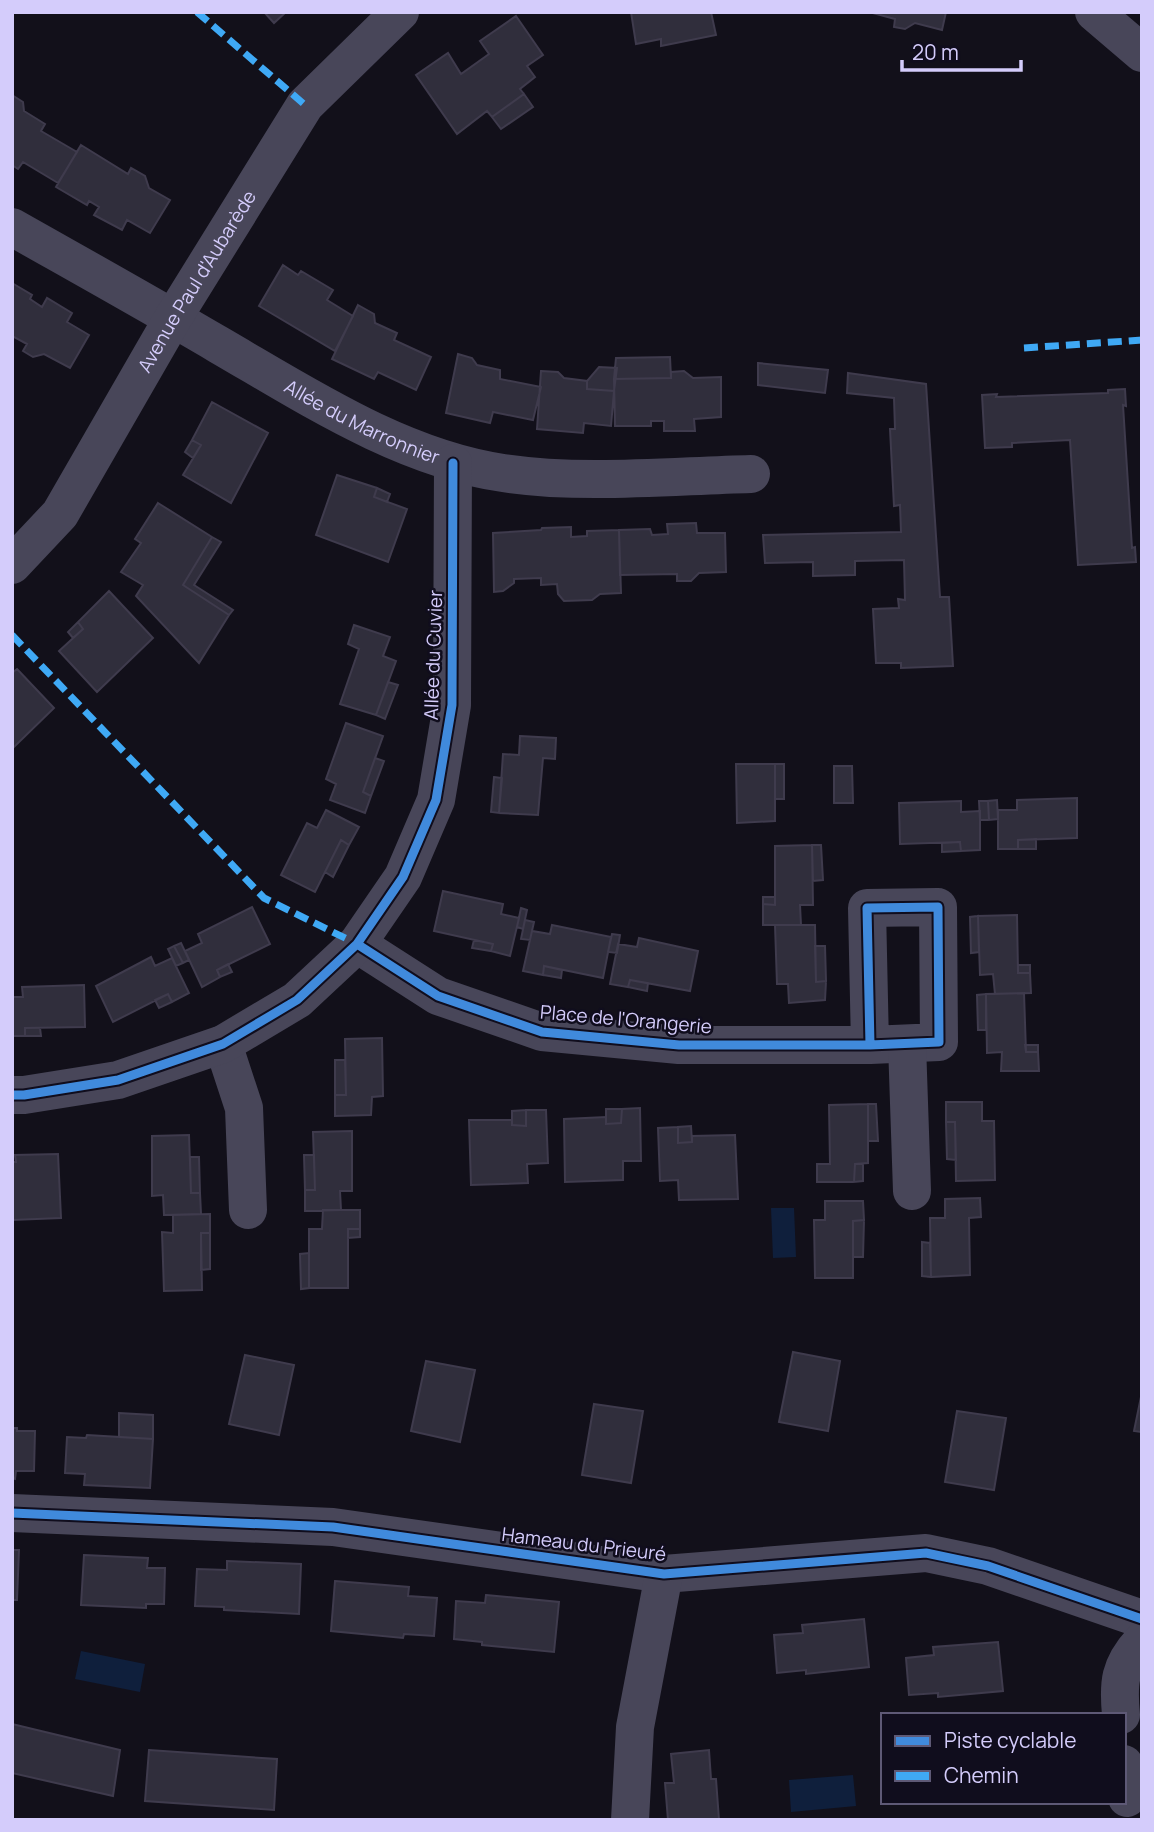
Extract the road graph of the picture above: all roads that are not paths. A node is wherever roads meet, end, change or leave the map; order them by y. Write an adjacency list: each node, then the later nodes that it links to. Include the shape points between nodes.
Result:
1 (400, 12): 5 (street, Avenue Paul d'Aubarède, via 304,105)
2 (1094, 12): 3 (street)
3 (1142, 53)
4 (12, 227): 5 (street, Allée du Marronnier)
5 (173, 318): 6 (street, Allée du Marronnier, via 330,410); 8 (street, Avenue Paul d'Aubarède, via 60,514)
6 (453, 463): 7 (street, Allée du Marronnier, via 571,479); 9 (street, Allée du Cuvier, via 452,705 436,800 402,877)
7 (751, 474)
8 (12, 565)
9 (357, 944): 10 (street, Allée du Cuvier, via 297,1000); 12 (street, Place de l'Orangerie, via 438,996 542,1032 679,1045)
10 (223, 1044): 13 (street, Allée du Cuvier, via 118,1080); 15 (street, via 244,1108)
11 (907, 1044): 12 (street, Place de l'Orangerie); 12 (street, Place de l'Orangerie, via 939,1042 938,907 867,908); 14 (street)
12 (870, 1045)
13 (12, 1094)
14 (912, 1191)
15 (247, 1210)
16 (12, 1513): 17 (street, Hameau du Prieuré, via 332,1527)
17 (664, 1574): 18 (street, Hameau du Prieuré, via 926,1553 988,1566); 21 (street, Hameau du Prieuré, via 635,1727)
18 (1142, 1619)
19 (1142, 1641): 20 (street, via 1127,1657 1118,1686)
20 (1121, 1713)
21 (630, 1820)

